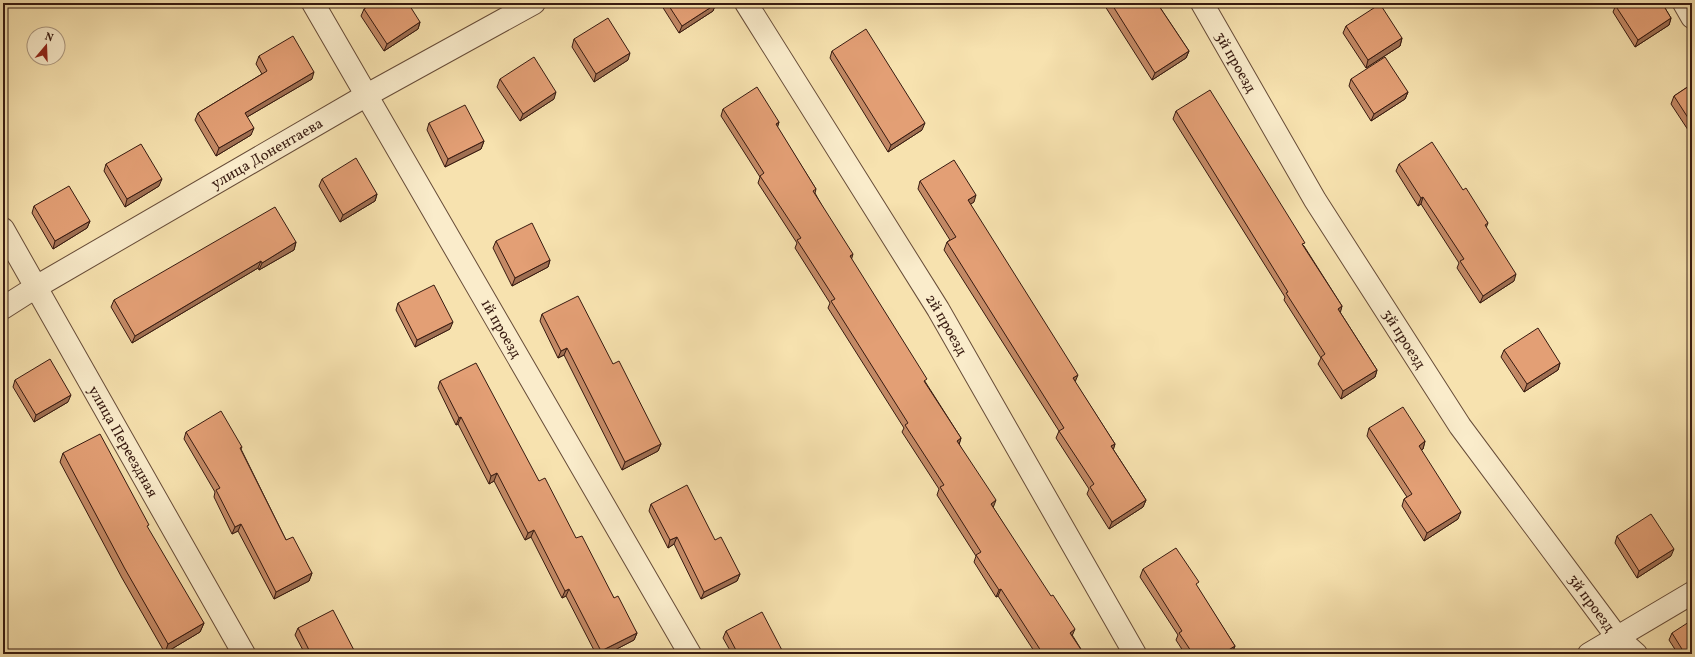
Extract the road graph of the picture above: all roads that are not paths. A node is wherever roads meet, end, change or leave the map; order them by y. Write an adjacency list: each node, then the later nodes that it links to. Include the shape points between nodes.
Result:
1 (313, 3): 7 (street, 1й проезд)
2 (534, 3): 7 (street, улица Донентаева)
3 (746, 3): 15 (street, 2й проезд, via 938,309)
4 (1202, 3): 12 (street, 3й проезд, via 1315,200 1460,426)
5 (1684, 3): 6 (street)
6 (1692, 17)
7 (366, 95): 9 (street, улица Донентаева); 14 (street, 1й проезд)
8 (3, 229): 9 (street, улица Переездная)
9 (36, 287): 10 (street, улица Донентаева); 13 (street, улица Переездная)
10 (3, 308)
11 (1692, 593): 12 (street)
12 (1617, 637): 16 (street); 17 (street, 3й проезд)
13 (244, 654)
14 (690, 654)
15 (1135, 654)
16 (1589, 654)
17 (1636, 654)

